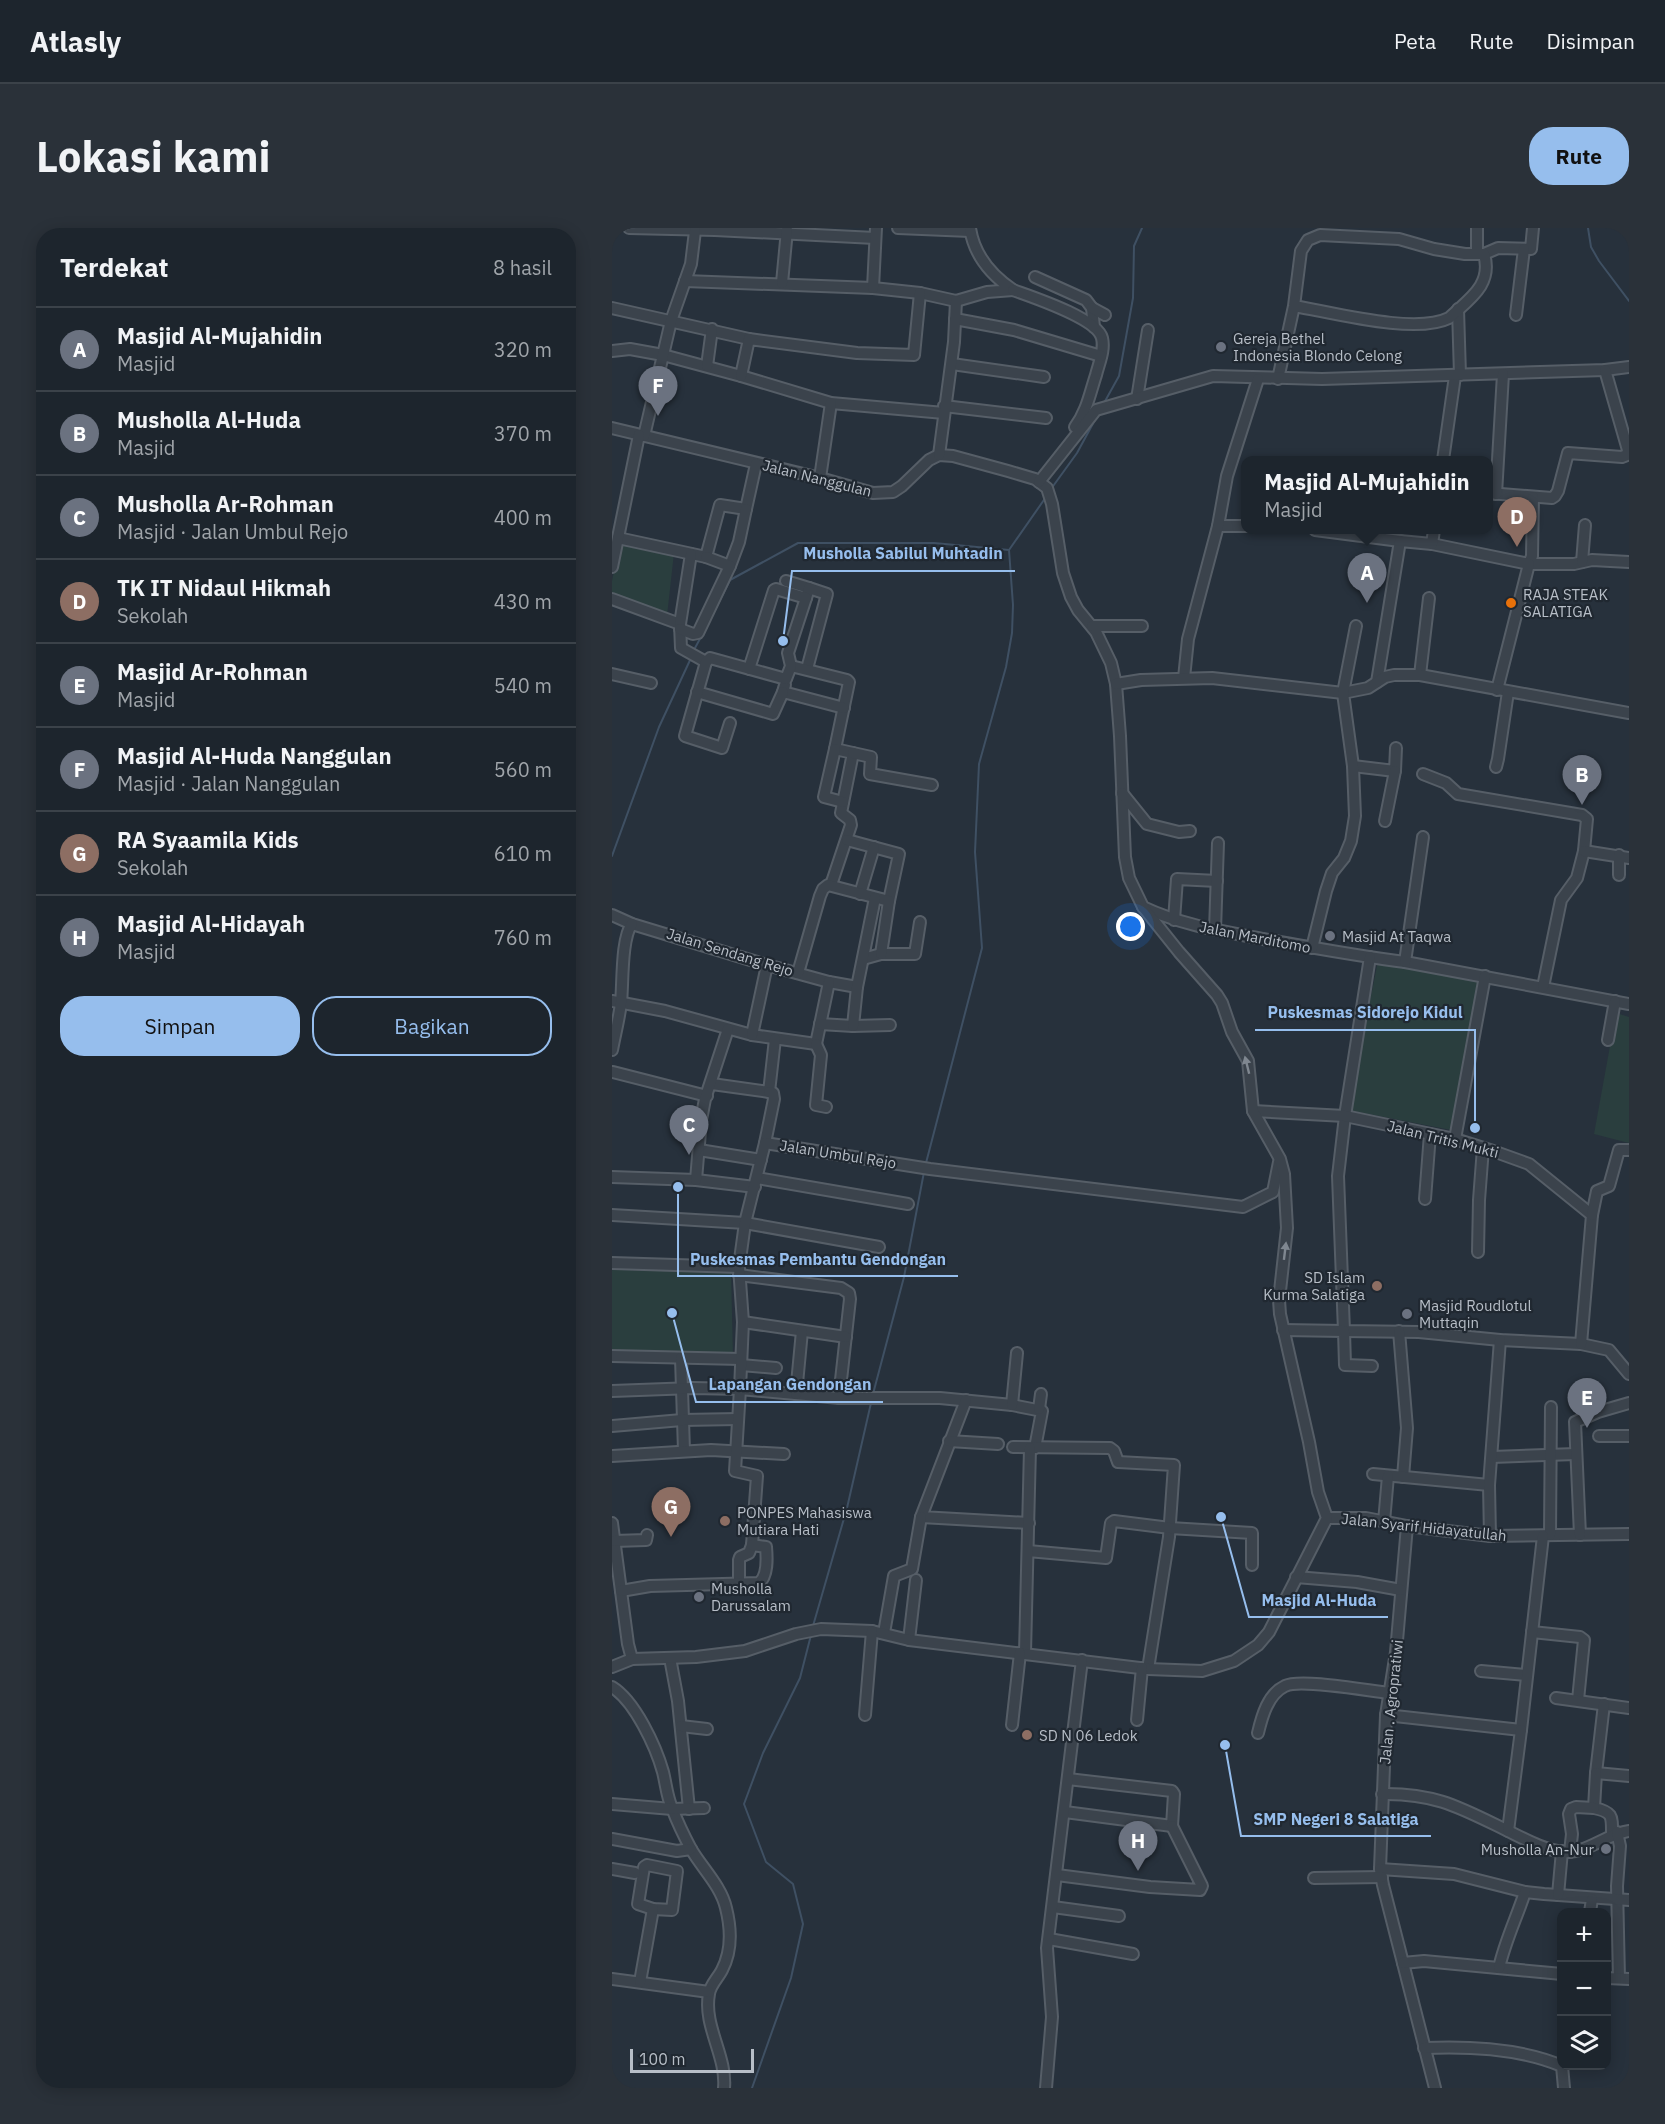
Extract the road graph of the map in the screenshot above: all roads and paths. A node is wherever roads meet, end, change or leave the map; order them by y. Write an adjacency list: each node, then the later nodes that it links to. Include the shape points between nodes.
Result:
1 (629, 228): 7 (street)
2 (898, 228): 6 (street)
3 (1477, 228): 14 (street)
4 (1533, 228): 13 (street, via 1532,248)
5 (739, 229): 7 (street); 8 (street)
6 (970, 230): 19 (street, via 975,248 990,272)
7 (695, 231): 16 (street)
8 (787, 231): 11 (street); 17 (street)
9 (1338, 232): 10 (street); 22 (street, via 1314,237 1303,246)
10 (1355, 232): 12 (street)
11 (875, 233): 18 (street)
12 (1400, 233): 14 (street, via 1434,249)
13 (1524, 249): 14 (street, via 1498,248); 27 (street)
14 (1481, 254): 25 (street, via 1487,272 1482,285)
15 (1035, 278): 24 (street, via 1086,300)
16 (685, 281): 17 (street); 29 (street)
17 (782, 283): 18 (street)
18 (873, 288): 20 (street)
19 (1013, 290): 21 (street); 30 (street, via 1074,314)
20 (920, 293): 21 (street); 33 (street, via 913,356)
21 (956, 301): 28 (street)
22 (1294, 306): 25 (street, via 1399,323 1443,321); 46 (street)
23 (612, 308): 29 (street)
24 (1092, 309): 26 (street); 30 (street)
25 (1458, 309): 43 (street)
26 (1105, 315)
27 (1516, 315)
28 (955, 319): 36 (street, via 1014,330); 37 (street)
29 (671, 321): 31 (street); 35 (street)
30 (1094, 327): 36 (street, via 1101,334)
31 (712, 329): 33 (street); 38 (street)
32 (1148, 330): 47 (street)
33 (749, 339): 42 (street)
34 (612, 351): 35 (street, via 630,349)
35 (663, 355): 38 (street); 52 (street)
36 (1101, 356): 57 (street, via 1086,411)
37 (952, 364): 44 (street); 49 (street)
38 (706, 366): 42 (street)
39 (1629, 367): 40 (street)
40 (1605, 370): 41 (street); 60 (street, via 1628,454 1622,457 1568,453 1555,496)
41 (1503, 374): 43 (street); 58 (street)
42 (741, 376): 48 (street)
43 (1457, 376): 46 (street); 54 (street)
44 (1044, 377)
45 (1258, 379): 46 (street); 47 (street, via 1213,376); 62 (street, via 1227,476)
46 (1278, 379)
47 (1137, 399): 57 (street, via 1096,410)
48 (831, 403): 49 (street); 56 (street)
49 (944, 410): 50 (street); 53 (street)
50 (1046, 418)
51 (612, 428): 52 (street, Jalan Nanggulan)
52 (641, 436): 55 (street, Jalan Nanggulan); 67 (street)
53 (939, 455): 56 (street, Jalan Nanggulan, via 893,492 873,493); 57 (street, via 975,461)
54 (1444, 456)
55 (756, 464): 56 (street, Jalan Nanggulan); 61 (street)
56 (820, 478)
57 (1040, 483): 82 (street, via 1052,504 1066,581 1078,610)
58 (1493, 483)
59 (1493, 494): 60 (street)
60 (1533, 497): 74 (street)
61 (746, 509): 71 (street, via 720,505); 75 (street)
62 (1218, 525): 64 (street); 91 (street, via 1188,639)
63 (1585, 525): 72 (street)
64 (1241, 526)
65 (1346, 534): 68 (street)
66 (1433, 534): 69 (street)
67 (618, 538): 70 (street); 76 (street)
68 (1400, 541): 69 (street); 93 (street)
69 (1432, 544): 74 (street)
70 (691, 554): 71 (street); 81 (street)
71 (706, 557): 75 (street)
72 (1581, 562): 73 (street); 74 (street)
73 (1629, 562)
74 (1529, 564): 96 (street)
75 (730, 566): 81 (street, via 698,633)
76 (612, 567)
77 (786, 581): 78 (street)
78 (807, 593): 86 (street, via 788,653); 87 (street, via 774,591); 88 (street, via 827,595)
79 (1429, 598): 90 (street)
80 (612, 599): 81 (street)
81 (680, 626): 85 (street, via 684,651)
82 (1092, 626): 83 (street); 95 (street, via 1111,663)
83 (1142, 626)
84 (1356, 626): 99 (street)
85 (706, 662): 87 (street, via 714,658); 97 (street)
86 (791, 666): 88 (street); 92 (street)
87 (749, 669): 92 (street)
88 (807, 669): 100 (street, via 848,680)
89 (612, 674): 94 (street)
90 (1420, 675): 93 (street, via 1394,675); 96 (street)
91 (1184, 678): 95 (street); 99 (street)
92 (786, 679): 98 (street)
93 (1377, 682): 99 (street)
94 (651, 683)
95 (1116, 684): 111 (street)
96 (1502, 691): 101 (street); 107 (street)
97 (697, 692): 98 (street, via 773,714); 102 (street, via 686,736 722,748)
98 (783, 692): 100 (street)
99 (1343, 693): 106 (street)
100 (844, 708): 104 (street)
101 (1629, 713)
102 (730, 723)
103 (1396, 748): 108 (street)
104 (836, 749): 105 (street); 112 (street, via 824,797)
105 (853, 753): 110 (street, via 871,757 870,774); 112 (street)
106 (1353, 766): 108 (street); 133 (street, via 1352,841 1332,873)
107 (1496, 767)
108 (1395, 771): 113 (street)
109 (1423, 774): 119 (street, via 1447,783 1458,794 1582,815 1587,819)
110 (932, 785)
111 (1121, 792): 114 (street, via 1147,824); 127 (street, via 1126,868)
112 (843, 802): 116 (street, via 841,813 851,822)
113 (1384, 821)
114 (1190, 831)
115 (1423, 837): 137 (street)
116 (847, 840): 118 (street); 123 (street)
117 (1218, 843): 122 (street)
118 (874, 847): 124 (street); 126 (street, via 899,855)
119 (1584, 851): 120 (street); 143 (street, via 1577,878 1561,900)
120 (1624, 857): 121 (street)
121 (1618, 875)
122 (1217, 881): 129 (street, via 1177,879); 132 (street)
123 (831, 885): 124 (street); 139 (street, via 823,889 820,897)
124 (860, 894): 125 (street)
125 (875, 898): 126 (street); 136 (street)
126 (889, 901): 134 (street)
127 (1143, 907): 129 (street, Jalan Marditomo); 162 (street, one-way to 127, via 1248,1061 1222,1003)
128 (612, 915): 131 (street, Jalan Sendang Rejo)
129 (1174, 920): 132 (street, Jalan Marditomo)
130 (920, 922): 134 (street, via 916,954)
131 (632, 924): 138 (street, Jalan Sendang Rejo); 145 (street)
132 (1215, 930): 133 (street, Jalan Marditomo)
133 (1312, 948): 135 (street, Jalan Marditomo)
134 (881, 954): 136 (street)
135 (1370, 957): 137 (street, Jalan Marditomo); 163 (street)
136 (863, 959): 142 (street)
137 (1405, 962): 140 (street, Jalan Marditomo)
138 (767, 965): 139 (street, Jalan Sendang Rejo); 151 (street)
139 (798, 973): 141 (street, Jalan Sendang Rejo)
140 (1485, 976): 143 (street, Jalan Marditomo); 165 (street)
141 (829, 982): 142 (street, Jalan Sendang Rejo); 147 (street)
142 (857, 987): 148 (street)
143 (1543, 987): 144 (street, Jalan Marditomo)
144 (1615, 1001): 146 (street, Jalan Marditomo); 153 (street)
145 (616, 1002): 150 (street); 155 (street)
146 (1629, 1004)
147 (820, 1024): 148 (street); 154 (street)
148 (853, 1026): 149 (street)
149 (890, 1026)
150 (728, 1029): 151 (street); 158 (street)
151 (752, 1035): 152 (street)
152 (775, 1039): 154 (street); 159 (street)
153 (1608, 1040)
154 (816, 1044): 161 (street, via 821,1055 816,1105)
155 (612, 1050)
156 (612, 1056): 157 (street)
157 (613, 1074): 160 (street)
158 (711, 1084): 159 (street); 160 (street)
159 (769, 1092): 166 (street, via 774,1099)
160 (706, 1096): 168 (street)
161 (826, 1107)
162 (1253, 1111): 163 (street, Jalan Tritis Mukti); 170 (street)
163 (1345, 1116): 164 (street, Jalan Tritis Mukti); 187 (street, via 1338,1176)
164 (1430, 1134): 165 (street, Jalan Tritis Mukti); 175 (street)
165 (1455, 1139): 167 (street, Jalan Tritis Mukti)
166 (765, 1143): 170 (street, Jalan Umbul Rejo, via 924,1168 1243,1207 1273,1192); 171 (street, Jalan Umbul Rejo)
167 (1484, 1148): 178 (street, Jalan Tritis Mukti, via 1529,1164); 181 (street)
168 (699, 1150): 171 (street); 173 (street)
169 (1629, 1150): 178 (street, via 1619,1150 1609,1186 1597,1191)
170 (1280, 1159): 186 (street, one-way to 170, via 1279,1300 1287,1228)
171 (760, 1160): 174 (street, Jalan Umbul Rejo)
172 (612, 1177): 173 (street)
173 (696, 1180): 174 (street)
174 (756, 1183): 176 (street); 179 (street, Jalan Umbul Rejo)
175 (1425, 1199)
176 (908, 1204)
177 (612, 1215): 179 (street)
178 (1592, 1215): 191 (street)
179 (745, 1223): 180 (street); 183 (street, Jalan Umbul Rejo)
180 (879, 1247)
181 (1478, 1252)
182 (612, 1263): 183 (street)
183 (739, 1271): 184 (street, Jalan Umbul Rejo); 189 (street, via 846,1291 850,1299)
184 (743, 1322): 185 (street); 195 (street, Jalan Umbul Rejo)
185 (802, 1330): 189 (street); 202 (street)
186 (1283, 1330): 187 (street); 231 (street)
187 (1344, 1331): 188 (street); 196 (street, via 1345,1365)
188 (1399, 1331): 190 (street); 228 (street, via 1407,1428)
189 (846, 1337): 204 (street)
190 (1500, 1340): 191 (street); 225 (street)
191 (1581, 1344): 198 (street, via 1609,1350)
192 (1017, 1353): 207 (street)
193 (612, 1356): 194 (street)
194 (681, 1358): 195 (street); 199 (street)
195 (741, 1362): 197 (street); 200 (street, Jalan Umbul Rejo)
196 (1372, 1366)
197 (776, 1368)
198 (1629, 1374)
199 (682, 1389): 200 (street); 201 (street); 211 (street)
200 (740, 1389): 202 (street); 210 (street, Jalan Umbul Rejo)
201 (612, 1391)
202 (796, 1394): 204 (street)
203 (1041, 1394): 209 (street)
204 (839, 1398): 205 (street)
205 (966, 1401): 207 (street); 215 (street)
206 (1629, 1403): 222 (street, via 1575,1421)
207 (1012, 1405): 209 (street)
208 (1551, 1407): 223 (street)
209 (1039, 1409): 218 (street, via 1043,1413)
210 (738, 1419): 211 (street); 220 (street, Jalan Umbul Rejo)
211 (682, 1420): 212 (street); 219 (street)
212 (612, 1426)
213 (1599, 1436): 214 (street)
214 (1629, 1436)
215 (949, 1442): 216 (street); 230 (street)
216 (998, 1444)
217 (1013, 1447): 218 (street)
218 (1033, 1448): 234 (street); 236 (street, via 1110,1448 1118,1462 1173,1464)
219 (684, 1451): 220 (street); 224 (street)
220 (737, 1451): 221 (street); 243 (street, via 736,1472 757,1476)
221 (784, 1454)
222 (1576, 1454): 223 (street); 239 (street)
223 (1550, 1455): 225 (street); 241 (street)
224 (612, 1456)
225 (1492, 1457): 229 (street)
226 (1372, 1474): 227 (street)
227 (1388, 1476): 228 (street); 232 (street)
228 (1403, 1477): 229 (street)
229 (1489, 1485): 240 (street)
230 (921, 1517): 234 (street); 253 (street, via 912,1569 894,1576)
231 (1327, 1518): 232 (street, Jalan Syarif Hidayatullah); 246 (street)
232 (1384, 1522): 235 (street, Jalan Syarif Hidayatullah)
233 (612, 1523): 242 (street)
234 (1029, 1523): 244 (street)
235 (1407, 1526): 240 (street, Jalan Syarif Hidayatullah); 249 (street, Jalan . Agropratiwi)
236 (1170, 1528): 244 (street, via 1113,1521 1105,1558); 245 (street, via 1252,1533); 260 (street)
237 (1629, 1534): 239 (street, Jalan Syarif Hidayatullah)
238 (647, 1535): 242 (street, via 646,1540)
239 (1580, 1535): 241 (street, Jalan Syarif Hidayatullah)
240 (1490, 1536): 241 (street, Jalan Syarif Hidayatullah)
241 (1546, 1536): 252 (street)
242 (614, 1541): 250 (street)
243 (752, 1545): 248 (street, via 739,1560); 248 (street, via 766,1547 765,1576 759,1583)
244 (1028, 1551): 255 (street)
245 (1252, 1565)
246 (1296, 1577): 249 (street); 260 (street, via 1269,1632 1241,1656 1202,1671)
247 (916, 1580): 254 (street)
248 (739, 1584): 250 (street, via 650,1586)
249 (1401, 1590): 264 (street, Jalan . Agropratiwi)
250 (621, 1591): 257 (street)
251 (872, 1631): 253 (street); 256 (street, via 821,1629 745,1651); 269 (street)
252 (1532, 1632): 262 (street); 266 (street, via 1584,1640)
253 (884, 1633): 254 (street)
254 (909, 1640): 255 (street)
255 (1023, 1653): 258 (street); 272 (street)
256 (670, 1658): 257 (street); 273 (street)
257 (632, 1659): 259 (street)
258 (1082, 1660): 260 (street); 279 (street)
259 (612, 1666)
260 (1145, 1668): 271 (street)
261 (1481, 1671): 262 (street)
262 (1527, 1675): 275 (street)
263 (612, 1688): 284 (street, via 632,1706 649,1739)
264 (1389, 1693): 270 (street, Jalan . Agropratiwi); 276 (street, via 1287,1685 1269,1702)
265 (1556, 1698): 266 (street)
266 (1578, 1700): 267 (street)
267 (1604, 1704): 268 (street); 277 (street)
268 (1629, 1708)
269 (865, 1715)
270 (1386, 1715): 275 (street); 280 (street, Jalan . Agropratiwi)
271 (1137, 1720)
272 (1012, 1725)
273 (681, 1726): 274 (street); 285 (street)
274 (707, 1729)
275 (1521, 1730): 288 (street)
276 (1258, 1733)
277 (1596, 1773): 278 (street); 283 (street)
278 (1629, 1776)
279 (1068, 1779): 286 (street); 287 (street, via 1172,1791)
280 (1382, 1794): 288 (street, via 1434,1798); 296 (street, Jalan . Agropratiwi)
281 (612, 1804): 284 (street)
282 (704, 1808): 285 (street)
283 (1594, 1808): 290 (street, via 1610,1813); 293 (street, via 1571,1809 1572,1834)
284 (672, 1809): 285 (street); 292 (street)
285 (688, 1809)
286 (1065, 1812): 287 (street); 297 (street)
287 (1172, 1826): 297 (street, via 1202,1886 1200,1890)
288 (1508, 1831): 293 (street)
289 (1629, 1831): 290 (street)
290 (1615, 1833): 293 (street, via 1596,1844); 302 (street, via 1620,1846 1617,1886)
291 (612, 1839): 292 (street, via 677,1851)
292 (691, 1849): 315 (street, via 721,1894 728,1920 730,1940 725,1963)
293 (1566, 1852): 300 (street)
294 (612, 1869): 295 (street)
295 (635, 1873)
296 (1381, 1873): 298 (street); 299 (street, via 1454,1874); 309 (street, Jalan . Agropratiwi)
297 (1057, 1875): 303 (street)
298 (1314, 1878)
299 (1525, 1892): 300 (street); 310 (street)
300 (1558, 1895): 301 (street)
301 (1592, 1899): 302 (street); 304 (street)
302 (1623, 1900): 312 (street)
303 (1053, 1907): 306 (street); 307 (street)
304 (1591, 1908)
305 (653, 1909): 305 (street, via 638,1904 644,1867 676,1870 672,1910); 314 (street)
306 (1119, 1916)
307 (1049, 1939): 308 (street); 320 (street, via 1052,2017)
308 (1133, 1954)
309 (1403, 1963): 310 (street, via 1424,1961); 316 (street, Jalan . Agropratiwi)
310 (1499, 1968): 311 (street)
311 (1557, 1974)
312 (1624, 1978)
313 (612, 1979): 314 (street)
314 (640, 1982): 315 (street)
315 (709, 1992): 319 (street, via 708,2007 724,2072)
316 (1424, 2048): 317 (street, via 1490,2049); 321 (street, Jalan . Agropratiwi)
317 (1557, 2065)
318 (1562, 2070): 322 (street)
319 (724, 2088)
320 (1046, 2088)
321 (1435, 2088)
322 (1564, 2088)

